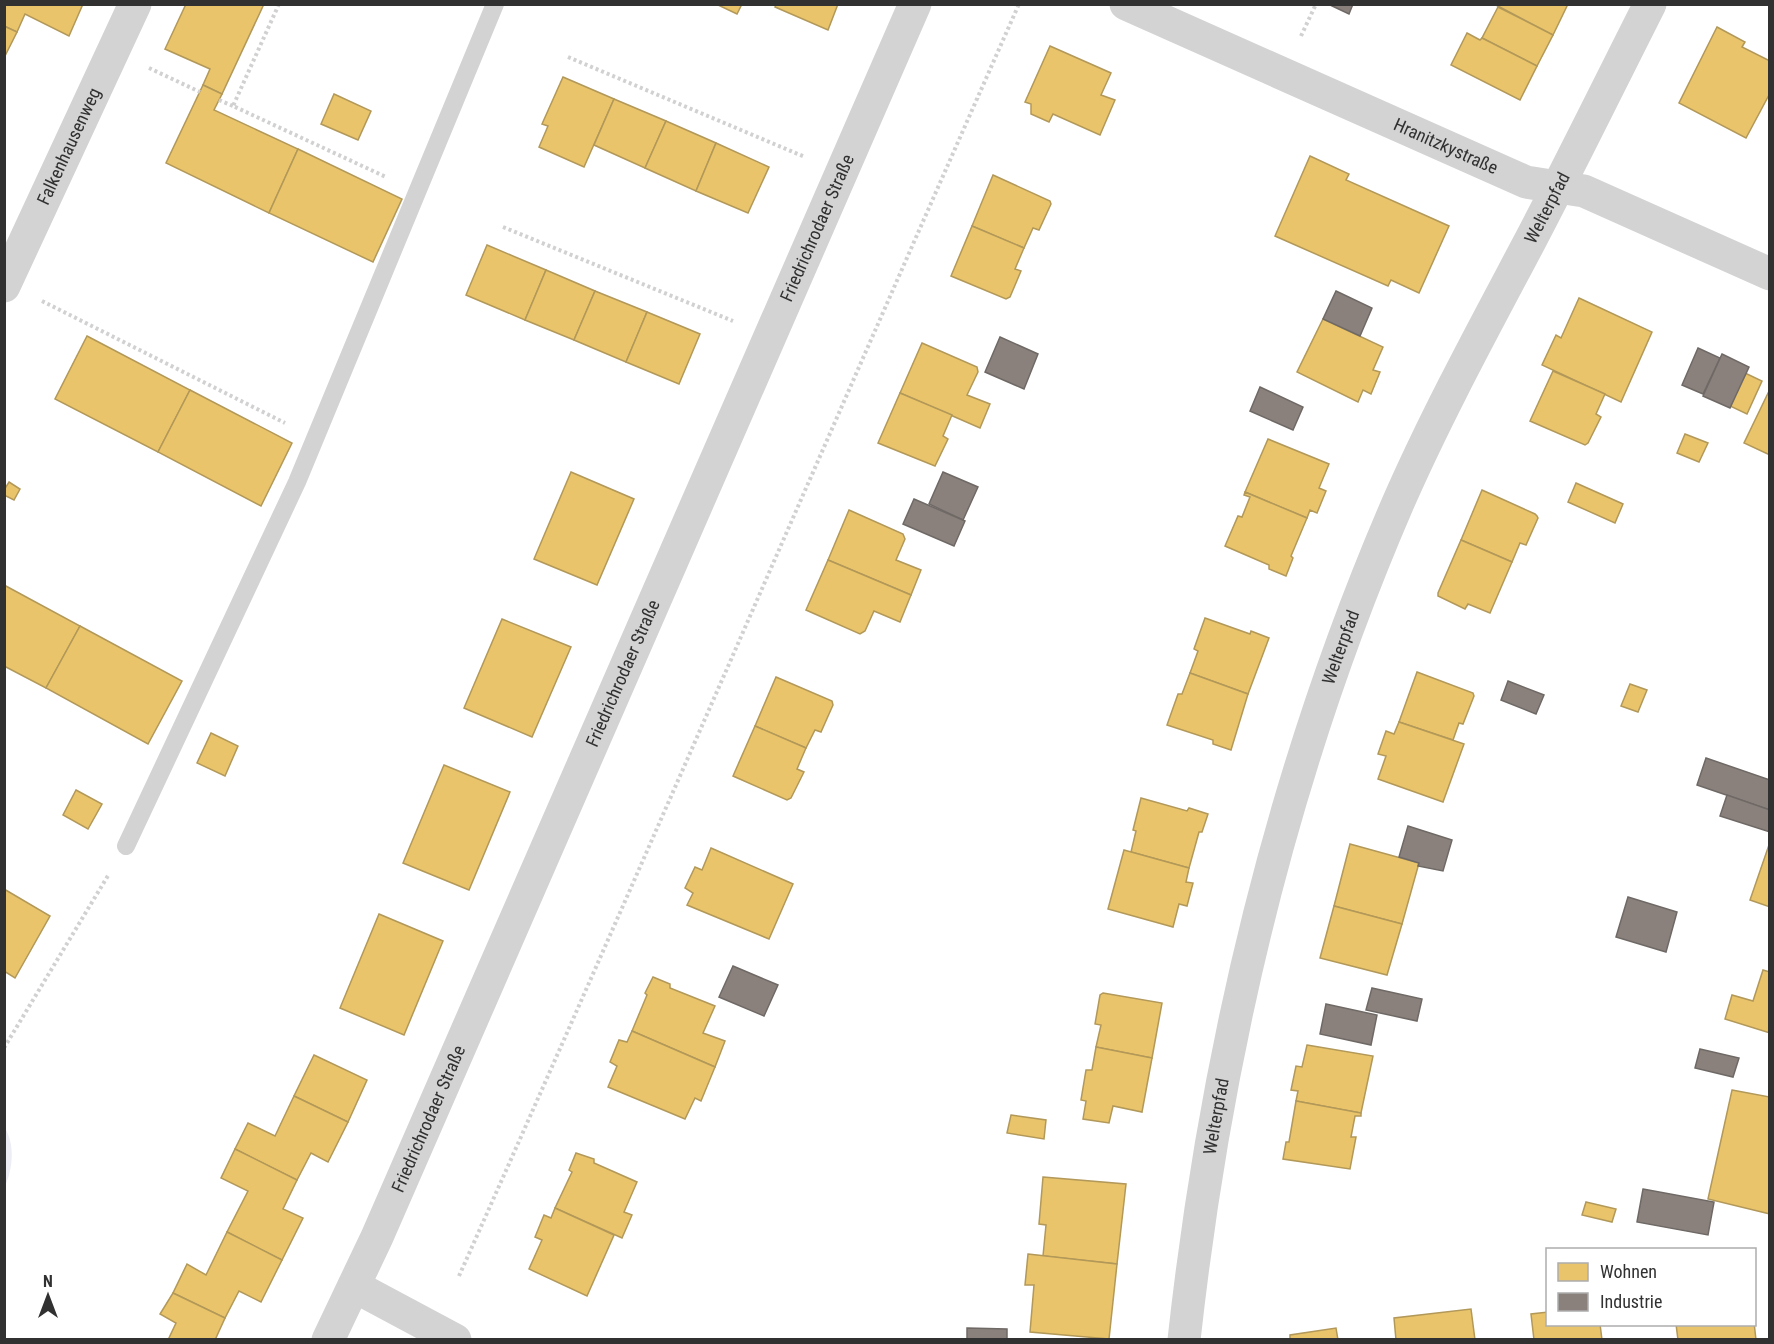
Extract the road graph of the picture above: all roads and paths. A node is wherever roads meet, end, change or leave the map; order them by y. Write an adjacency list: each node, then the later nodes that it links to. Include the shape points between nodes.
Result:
1 (135, 4): 20 (street, Falkenhausenweg)
2 (279, 4): 14 (path)
3 (495, 4): 23 (lane)
4 (915, 4): 27 (street, Friedrichrodaer Straße)
5 (1019, 4): 26 (path)
6 (1126, 4): 17 (street, Hranitzkystraße, via 1526,182)
7 (1316, 4): 9 (path)
8 (1650, 4): 17 (street, Welterpfad)
9 (1299, 39)
10 (568, 57): 15 (path)
11 (143, 65): 12 (path)
12 (200, 92)
13 (219, 100): 14 (path)
14 (233, 106): 16 (path)
15 (807, 158)
16 (390, 179)
17 (1557, 187): 19 (street, Hranitzkystraße, via 1584,191); 30 (street, Welterpfad, via 1398,503 1318,710 1238,999 1209,1145)
18 (503, 227): 22 (path)
19 (1770, 274)
20 (4, 286)
21 (37, 298): 23 (path)
22 (736, 322)
23 (315, 439): 24 (lane)
24 (126, 846): 25 (path)
25 (4, 1048)
26 (459, 1276)
27 (354, 1286): 28 (street, Friedrichrodaer Straße); 29 (street)
28 (328, 1340)
29 (455, 1340)
30 (1184, 1340)

